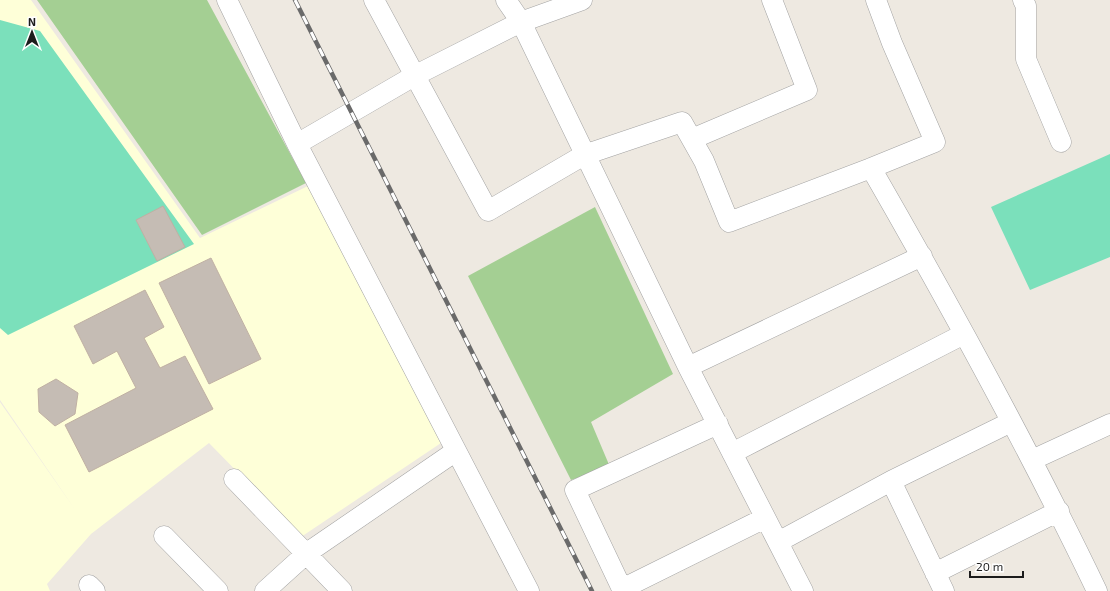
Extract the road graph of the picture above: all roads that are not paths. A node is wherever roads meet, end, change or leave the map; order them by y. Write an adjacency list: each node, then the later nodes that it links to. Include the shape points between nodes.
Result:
1 (227, 0): 12 (street)
2 (374, 0): 9 (street)
3 (506, 0): 8 (street)
4 (582, 0): 8 (street)
5 (772, 0): 10 (street, via 807,90)
6 (876, 0): 14 (street, via 935,142)
7 (1023, 0): 11 (street, via 1026,6 1026,59)
8 (521, 22): 9 (street); 13 (street)
9 (414, 76): 12 (street); 13 (street, via 488,211)
10 (692, 139): 13 (street, via 682,122); 14 (street, via 704,161 729,222)
11 (1061, 142)
12 (297, 144): 21 (street)
13 (584, 155): 17 (street)
14 (871, 168): 15 (street)
15 (922, 256): 16 (street); 17 (street)
16 (964, 334): 18 (street); 22 (street)
17 (688, 367): 19 (street)
18 (1011, 422): 23 (street); 25 (street)
19 (718, 424): 22 (street); 27 (street, via 575,490 622,590)
20 (1110, 424): 23 (street)
21 (456, 451): 30 (street); 36 (street)
22 (732, 453): 27 (street)
23 (1032, 460): 26 (street)
24 (234, 479): 30 (street)
25 (891, 481): 29 (street); 31 (street)
26 (1059, 511): 31 (street); 32 (street)
27 (765, 518): 29 (street)
28 (164, 536): 33 (street)
29 (778, 542): 37 (street)
30 (307, 553): 34 (street); 35 (street)
31 (935, 573): 38 (street)
32 (1093, 590)
33 (218, 591)
34 (265, 591)
35 (342, 591)
36 (529, 591)
37 (803, 591)
38 (944, 591)

